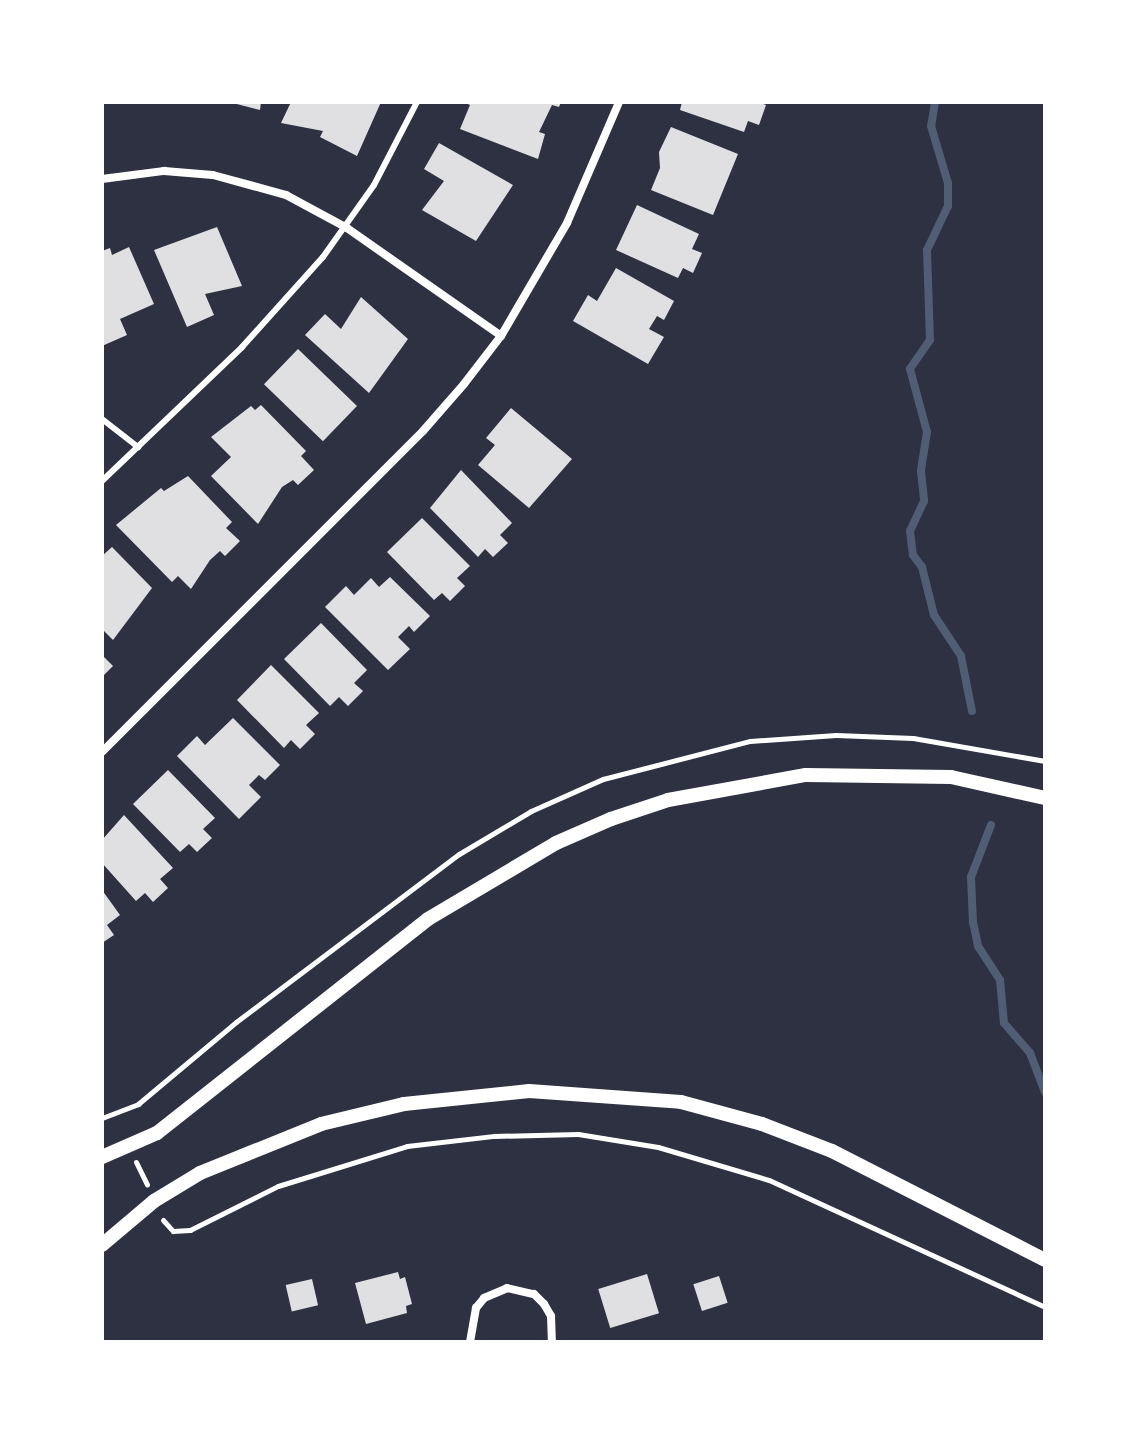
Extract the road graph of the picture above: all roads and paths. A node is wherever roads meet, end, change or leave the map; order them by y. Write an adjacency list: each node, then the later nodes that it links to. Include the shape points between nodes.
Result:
1 (417, 102): 4 (lane)
2 (619, 102): 5 (street, via 567,223)
3 (102, 179): 4 (street, via 164,171 213,175 286,195)
4 (347, 228): 5 (street); 7 (lane, via 242,347)
5 (501, 336): 9 (street, via 423,431)
6 (102, 419): 7 (lane)
7 (138, 447): 8 (lane)
8 (102, 481)
9 (102, 752)
10 (1045, 798): 12 (street, via 951,777 806,775 668,800 611,819 556,843 428,919 157,1133)
11 (116, 1116): 12 (path)
12 (130, 1148): 13 (street); 14 (path)
13 (102, 1157)
14 (154, 1202): 15 (street); 16 (street, via 245,1152 321,1124 390,1107 471,1095 607,1093 681,1102 776,1129 832,1151); 17 (path, via 169,1227 184,1232 278,1186 407,1146 543,1134 614,1138 704,1160 812,1197)
15 (102, 1245)
16 (1045, 1260)
17 (1045, 1307)
18 (470, 1342): 19 (street, via 476,1308 484,1298 507,1288 534,1294 544,1304 551,1316)
19 (552, 1342)

